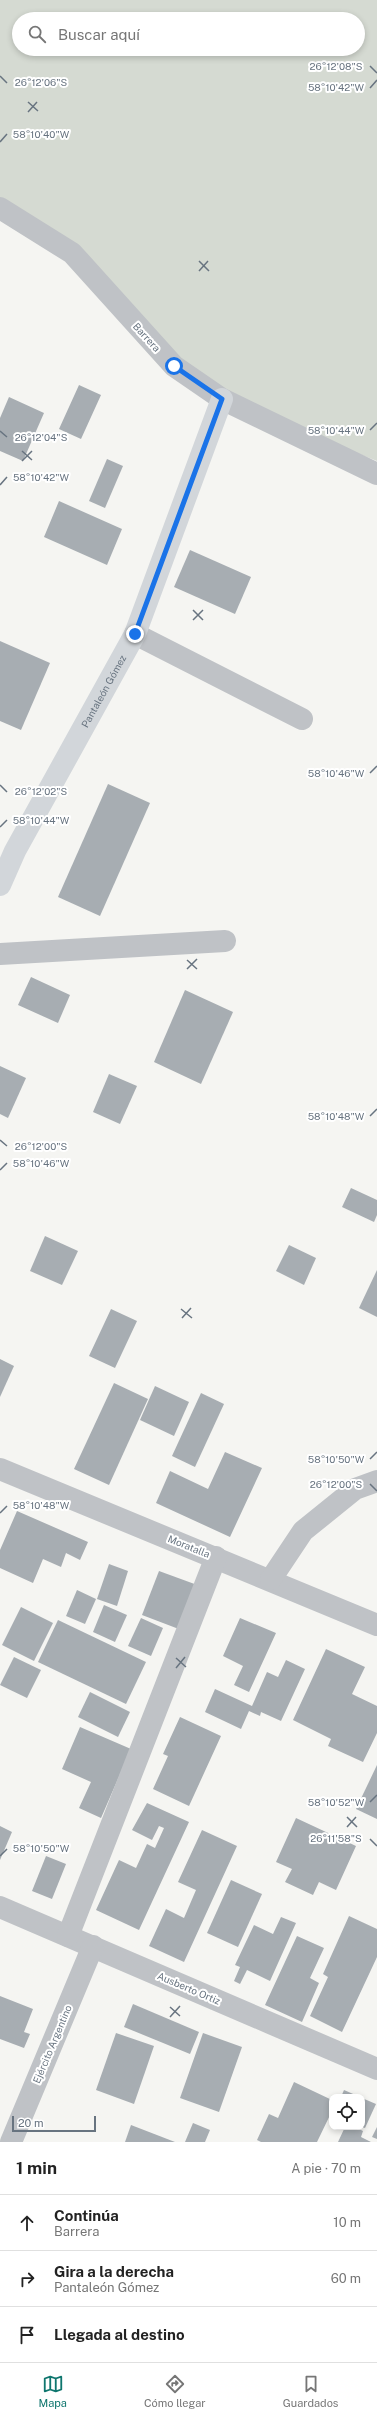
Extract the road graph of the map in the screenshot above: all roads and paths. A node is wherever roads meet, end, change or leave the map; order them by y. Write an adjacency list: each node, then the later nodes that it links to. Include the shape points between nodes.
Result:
1 (0, 208): 2 (street, Barrera, via 72,253 174,366)
2 (222, 399): 3 (street, Barrera); 4 (main road, Pantaleón Gómez)
3 (377, 474)
4 (135, 634): 5 (street); 6 (main road, Pantaleón Gómez, via 15,851)
5 (302, 719)
6 (0, 885)
7 (225, 941): 8 (street)
8 (0, 954)
9 (0, 1469): 11 (street, Moratalla)
10 (377, 1481): 12 (street, via 355,1489 304,1531)
11 (216, 1557): 12 (street, Moratalla); 15 (street)
12 (271, 1579): 13 (street, Moratalla)
13 (377, 1624)
14 (0, 1907): 15 (street, Ausberto Ortiz)
15 (68, 1936): 16 (street, Ausberto Ortiz)
16 (92, 1946): 17 (street, Ausberto Ortiz); 18 (street, Ejército Argentino)
17 (377, 2069)
18 (11, 2142)

